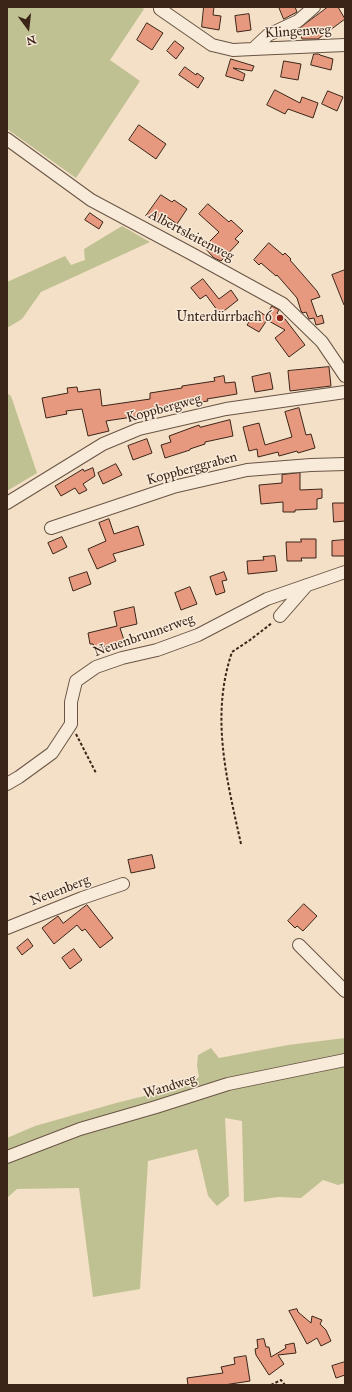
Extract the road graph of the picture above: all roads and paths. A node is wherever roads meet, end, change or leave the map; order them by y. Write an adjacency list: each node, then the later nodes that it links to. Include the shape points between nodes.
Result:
1 (314, 7): 4 (street, via 298,21 268,34)
2 (160, 9): 4 (street, Klingenweg, via 212,45 233,50)
3 (345, 45): 4 (street, Klingenweg)
4 (253, 49)
5 (7, 139): 6 (street, Albertsleitenweg, via 91,200 283,304 322,342)
6 (345, 376)
7 (345, 392): 9 (street, Koppbergweg, via 226,409 139,429 104,444)
8 (345, 464): 10 (street, Koppberggraben, via 248,470 173,486)
9 (7, 503)
10 (51, 528)
11 (345, 572): 12 (street, Neuenbrunnerweg)
12 (308, 584): 13 (street); 14 (street, Neuenbrunnerweg, via 267,599 198,635 157,650 96,667 76,681 71,702)
13 (280, 616): 17 (path, via 232,652 226,670 221,709 223,756)
14 (71, 724): 15 (path); 16 (street, via 52,753)
15 (96, 773)
16 (7, 784)
17 (241, 844)
18 (124, 884): 19 (street, Neuenberg)
19 (7, 928)
20 (299, 945): 21 (street)
21 (345, 991)
22 (345, 1060): 23 (street, Wandweg, via 228,1084 156,1108 80,1129)
23 (7, 1157)
24 (271, 1385): 25 (path, via 281,1380)
25 (285, 1385)

